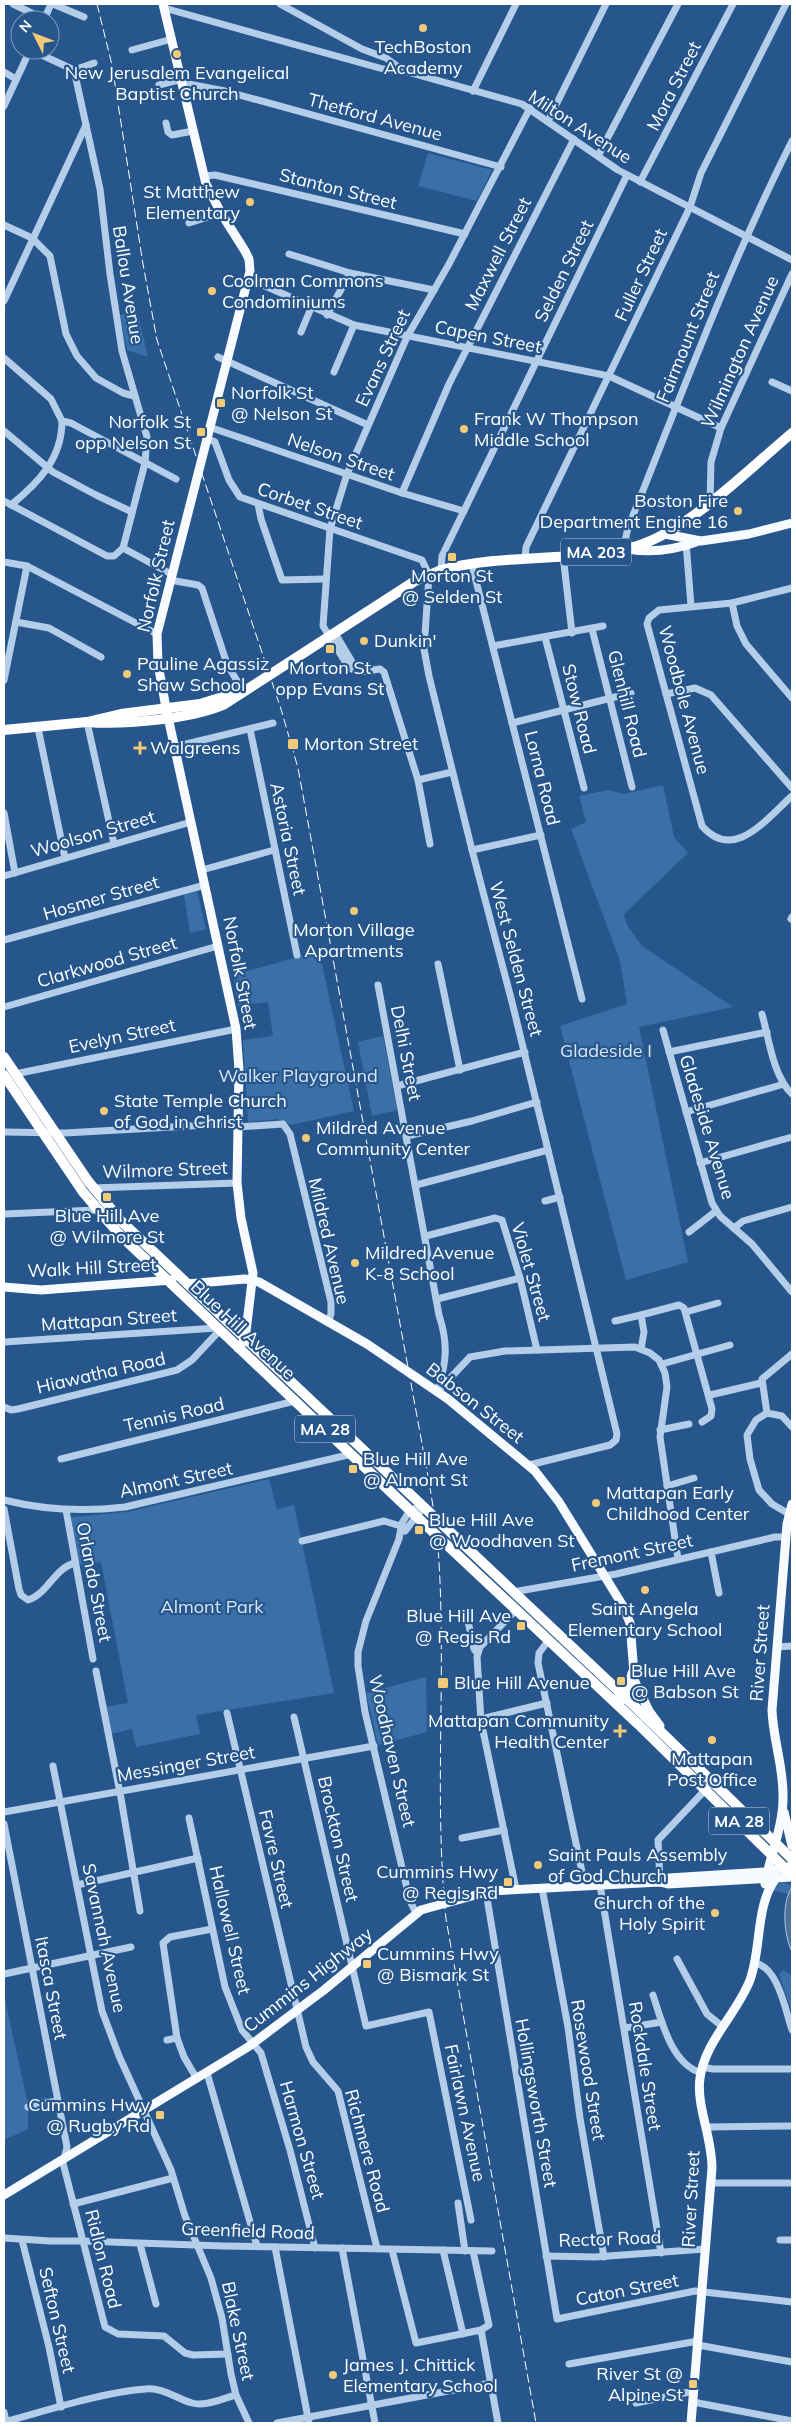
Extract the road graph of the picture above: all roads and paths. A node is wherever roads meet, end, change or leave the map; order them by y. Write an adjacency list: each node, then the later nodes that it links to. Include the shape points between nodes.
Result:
1 (12, 4): 10 (street)
2 (52, 4): 11 (street)
3 (280, 4): 14 (street)
4 (516, 4): 27 (street)
5 (606, 4): 30 (street)
6 (678, 4): 36 (street)
7 (733, 4): 40 (street, Mora Street)
8 (786, 4): 41 (street, Fuller Street, via 701,173)
9 (164, 6): 12 (main road, Norfolk Street); 19 (street, Milton Avenue)
10 (25, 10)
11 (84, 17)
12 (172, 39): 13 (street); 25 (main road, Norfolk Street)
13 (132, 50)
14 (374, 53): 15 (street); 19 (street, via 368,57)
15 (386, 58): 20 (street, via 388,64); 22 (street)
16 (25, 60): 24 (street)
17 (52, 60): 21 (street)
18 (94, 63): 21 (street)
19 (370, 65): 20 (street, Milton Avenue)
20 (383, 69): 22 (street, Milton Avenue)
21 (74, 70): 32 (street, Ballou Avenue)
22 (404, 71): 27 (street, Milton Avenue)
23 (4, 72): 24 (street)
24 (16, 79): 28 (street)
25 (182, 81): 26 (street); 33 (main road, Norfolk Street); 37 (street, Thetford Avenue)
26 (159, 85)
27 (473, 91): 29 (street, Milton Avenue)
28 (4, 106)
29 (530, 108): 30 (street, Milton Avenue); 37 (street, Evans Street)
30 (548, 121): 34 (street, Milton Avenue)
31 (166, 123): 33 (street, via 172,135)
32 (86, 125): 47 (street); 68 (street, Ballou Avenue, via 100,188 122,351)
33 (193, 132): 39 (main road, Norfolk Street)
34 (574, 140): 36 (street, Milton Avenue); 60 (street, Maxwell Street)
35 (792, 141): 46 (street, Fairmount Street)
36 (598, 156): 38 (street, Milton Avenue)
37 (501, 166): 45 (street, Evans Street)
38 (627, 175): 40 (street, Milton Avenue); 63 (street, Selden Street)
39 (204, 176): 42 (main road, Norfolk Street); 45 (street, Stanton Street, via 215,175)
40 (640, 182): 41 (street, Milton Avenue)
41 (690, 207): 46 (street, Milton Avenue); 65 (street, Fuller Street)
42 (221, 213): 43 (street); 52 (main road, Norfolk Street, via 249,259)
43 (189, 223)
44 (4, 225): 47 (street)
45 (465, 234): 53 (street, Evans Street)
46 (746, 235): 49 (street, Milton Avenue); 69 (street, Fairmount Street)
47 (32, 238): 54 (street); 68 (street, via 50,256 66,334 74,350 96,378)
48 (289, 254): 50 (street)
49 (792, 260)
50 (350, 272): 53 (street); 56 (street)
51 (792, 274): 73 (street, Wilmington Avenue)
52 (249, 279): 55 (street, Capen Street); 62 (main road, Norfolk Street)
53 (434, 290): 59 (street, Evans Street)
54 (4, 301)
55 (312, 308): 56 (street, Capen Street); 58 (street)
56 (327, 315): 57 (street, Capen Street)
57 (354, 325): 59 (street, Capen Street); 64 (street)
58 (301, 332)
59 (407, 336): 60 (street, Capen Street); 71 (street, Evans Street)
60 (467, 347): 63 (street, Capen Street); 83 (street, Maxwell Street, via 432,419)
61 (4, 358): 70 (street, via 51,399)
62 (222, 358): 71 (street); 72 (main road, Norfolk Street)
63 (536, 361): 65 (street, Capen Street); 88 (street, Selden Street)
64 (334, 372)
65 (609, 376): 69 (street, Capen Street); 97 (street, Fuller Street, via 526,547)
66 (772, 382): 67 (street)
67 (792, 391)
68 (134, 396): 79 (street, Ballou Avenue, via 147,437)
69 (676, 408): 73 (street, Capen Street); 94 (street, Fairmount Street)
70 (62, 421): 79 (street); 80 (street)
71 (368, 424): 81 (street, Evans Street)
72 (209, 427): 75 (street, Nelson Street); 77 (main road, Norfolk Street)
73 (721, 428): 85 (street, Wilmington Avenue, via 711,462)
74 (4, 431): 80 (street)
75 (221, 432): 78 (street); 81 (street, Nelson Street)
76 (792, 433): 85 (highway, MA 203)
77 (206, 438): 78 (street); 103 (main road, Norfolk Street)
78 (215, 442): 86 (street, Corbet Street, via 236,493)
79 (145, 463): 82 (street); 89 (street, Ballou Avenue)
80 (49, 468): 87 (street); 89 (street)
81 (347, 474): 83 (street, Nelson Street); 91 (street, Evans Street)
82 (176, 479)
83 (402, 493): 88 (street, Nelson Street)
84 (4, 501): 87 (street)
85 (710, 502): 92 (highway, MA 203)
86 (258, 504): 91 (street, Corbet Street); 104 (street, via 282,580)
87 (11, 505): 95 (street, via 107,556 114,556)
88 (464, 511): 101 (street, Selden Street, via 442,556)
89 (132, 512): 95 (street, Ballou Avenue)
90 (792, 523): 93 (main road, via 749,534)
91 (330, 529): 102 (street, Corbet Street, via 422,560); 104 (street, Evans Street)
92 (665, 534): 93 (main road); 94 (highway, MA 203)
93 (686, 543): 94 (main road, via 646,552); 107 (street)
94 (624, 547): 96 (highway, MA 203)
95 (123, 548): 103 (street)
96 (564, 555): 97 (highway, MA 203); 111 (street)
97 (525, 559): 99 (highway, MA 203)
98 (4, 562): 100 (street)
99 (472, 565): 101 (highway, MA 203); 115 (street, Lorna Road)
100 (27, 566): 108 (street); 112 (street)
101 (441, 570): 102 (highway, MA 203)
102 (429, 574): 113 (highway, MA 203); 132 (street, West Selden Street, via 424,649)
103 (170, 577): 112 (main road, Norfolk Street); 118 (street, via 202,588 227,664)
104 (325, 579): 113 (street, Evans Street, via 321,621)
105 (792, 588): 106 (street, Woodbole Avenue)
106 (732, 603): 107 (street, Woodbole Avenue); 122 (street, via 737,626 746,644)
107 (691, 606): 120 (street, Woodbole Avenue, via 659,610 648,620 650,640)
108 (16, 622): 116 (street, via 49,628); 117 (street)
109 (603, 626): 110 (street)
110 (592, 629): 111 (street); 121 (street, Glenhill Road)
111 (572, 633): 114 (street)
112 (157, 634): 124 (main road, Norfolk Street, via 158,664)
113 (332, 635): 118 (highway, MA 203); 133 (street, Evans Street, via 349,668 359,672 380,669 384,672)
114 (545, 637): 115 (street); 123 (street, Stow Road)
115 (493, 646): 127 (street, Lorna Road)
116 (101, 657)
117 (4, 680)
118 (243, 691): 124 (highway, MA 203)
119 (631, 693): 121 (street)
120 (666, 694): 136 (street, via 695,688 711,695); 137 (street, Woodbole Avenue, via 702,826 715,839 726,842 746,836)
121 (610, 698): 123 (street); 134 (street, Glenhill Road)
122 (792, 698)
123 (565, 710): 127 (street); 135 (street, Stow Road)
124 (167, 712): 125 (highway, MA 203, via 113,716); 131 (main road, Norfolk Street)
125 (87, 722): 128 (highway, MA 203); 141 (street)
126 (273, 723): 130 (street)
127 (512, 723): 140 (street, Lorna Road)
128 (38, 728): 129 (highway, MA 203); 145 (street)
129 (4, 730)
130 (250, 730): 131 (street); 143 (street, Astoria Street)
131 (174, 747): 139 (main road, Norfolk Street)
132 (452, 772): 133 (street); 144 (street, West Selden Street)
133 (418, 780): 142 (street)
134 (632, 787)
135 (584, 788)
136 (792, 788)
137 (792, 796)
138 (4, 814): 147 (street)
139 (191, 822): 141 (street, Woolson Street); 146 (main road, Norfolk Street)
140 (541, 835): 144 (street); 155 (street, Lorna Road)
141 (114, 844): 145 (street, Woolson Street)
142 (430, 844)
143 (274, 850): 146 (street, via 236,857); 152 (street, Astoria Street)
144 (472, 850): 161 (street, West Selden Street)
145 (65, 858): 147 (street, Woolson Street)
146 (202, 870): 149 (main road, Norfolk Street)
147 (14, 873): 148 (street, Woolson Street)
148 (4, 876)
149 (205, 884): 150 (street, Hosmer Street); 151 (main road, Norfolk Street)
150 (4, 940)
151 (218, 946): 156 (street, Clarkwood Street); 158 (main road, Norfolk Street)
152 (297, 955)
153 (438, 964): 164 (street)
154 (378, 984): 168 (street, Delhi Street)
155 (582, 999)
156 (4, 1007)
157 (762, 1014): 160 (street)
158 (236, 1029): 165 (street, Evelyn Street); 172 (main road, Norfolk Street)
159 (663, 1030): 162 (street, Gladeside Avenue)
160 (767, 1032): 162 (street); 167 (street)
161 (525, 1052): 164 (street); 170 (street, West Selden Street)
162 (669, 1052): 171 (street, Gladeside Avenue)
163 (4, 1057): 165 (highway, Blue Hill Avenue / MA 28)
164 (460, 1070): 168 (street)
165 (15, 1074): 175 (highway, Blue Hill Avenue / MA 28)
166 (4, 1075): 174 (highway, Blue Hill Avenue / MA 28)
167 (784, 1084): 169 (street); 171 (street)
168 (396, 1086): 176 (street, Delhi Street)
169 (792, 1094)
170 (537, 1102): 176 (street); 178 (street, West Selden Street)
171 (686, 1112): 179 (street, Gladeside Avenue)
172 (238, 1127): 175 (street, via 225,1124); 180 (main road, Norfolk Street); 203 (street, Mildred Avenue, via 283,1124 290,1134 331,1302 332,1314)
173 (4, 1132): 174 (street)
174 (43, 1132): 175 (street); 186 (highway, Blue Hill Avenue / MA 28)
175 (56, 1133): 182 (highway, Blue Hill Avenue / MA 28)
176 (407, 1136): 181 (street, Delhi Street)
177 (792, 1137): 179 (street)
178 (548, 1150): 181 (street); 183 (street, West Selden Street)
179 (700, 1164): 187 (street, Gladeside Avenue)
180 (237, 1182): 182 (street, Wilmore Street); 193 (main road, Norfolk Street)
181 (416, 1185): 191 (street, Delhi Street)
182 (93, 1188): 195 (highway, Blue Hill Avenue / MA 28, via 121,1222)
183 (560, 1197): 184 (street); 211 (street, West Selden Street)
184 (545, 1201)
185 (792, 1207): 189 (street, via 743,1221)
186 (97, 1210): 188 (street); 194 (highway, Blue Hill Avenue / MA 28)
187 (716, 1211): 189 (street, Gladeside Avenue); 190 (street)
188 (4, 1214)
189 (734, 1228): 197 (street, Gladeside Avenue, via 752,1244)
190 (689, 1232)
191 (426, 1236): 192 (street, Violet Street, via 500,1218); 198 (street, Delhi Street)
192 (520, 1278): 198 (street); 210 (street, Violet Street)
193 (252, 1280): 195 (main road); 203 (main road, Babson Street); 205 (main road, Norfolk Street)
194 (166, 1281): 195 (main road, Walk Hill Street); 196 (main road, Walk Hill Street, via 41,1290); 204 (highway, Blue Hill Avenue / MA 28)
195 (184, 1282): 205 (highway, Blue Hill Avenue / MA 28)
196 (4, 1287)
197 (792, 1292)
198 (437, 1299): 216 (street, Delhi Street, via 446,1349)
199 (718, 1303): 200 (street)
200 (686, 1312): 201 (street, via 679,1305); 212 (street)
201 (641, 1315): 202 (street); 209 (street, via 644,1332)
202 (616, 1321)
203 (328, 1322): 216 (main road, Babson Street)
204 (218, 1329): 206 (street, Mattapan Street); 208 (highway, Blue Hill Avenue / MA 28); 219 (street, Hiawatha Road, via 192,1360 177,1370 18,1409)
205 (246, 1340): 208 (main road); 232 (highway, Blue Hill Avenue / MA 28)
206 (4, 1342)
207 (730, 1345): 212 (street)
208 (238, 1348): 218 (highway, Blue Hill Avenue / MA 28)
209 (641, 1349): 211 (street); 214 (street)
210 (537, 1350): 211 (street); 216 (street, via 470,1357)
211 (597, 1350): 227 (street, West Selden Street, via 616,1440 603,1447)
212 (697, 1353): 214 (street); 217 (street)
213 (792, 1354): 215 (street)
214 (662, 1364): 224 (street, via 667,1387)
215 (761, 1383): 217 (street); 220 (street)
216 (437, 1392): 227 (main road, Babson Street)
217 (710, 1396): 221 (street, via 712,1414)
218 (295, 1401): 225 (highway, Blue Hill Avenue / MA 28); 226 (street, Tennis Road)
219 (4, 1407)
220 (767, 1413): 223 (street, via 782,1416); 236 (street, via 756,1420 746,1435 750,1459 759,1490 772,1504)
221 (702, 1422)
222 (689, 1424): 224 (street)
223 (792, 1427)
224 (660, 1430): 229 (street)
225 (352, 1454): 234 (street, Almont Street, via 141,1504 100,1510); 235 (highway, Blue Hill Avenue / MA 28)
226 (61, 1459)
227 (529, 1465): 243 (main road, Babson Street, via 559,1502)
228 (694, 1478): 229 (street)
229 (667, 1486): 241 (street)
230 (4, 1500): 234 (street, Almont Street)
231 (792, 1504): 236 (main road, River Street)
232 (422, 1506): 235 (street, Woodhaven Street); 244 (highway, Blue Hill Avenue / MA 28)
233 (4, 1509): 242 (street, via 21,1595 28,1600 38,1595 61,1570)
234 (66, 1510): 242 (street, Orlando Street)
235 (414, 1514): 237 (street, Woodhaven Street, via 405,1518); 246 (highway, Blue Hill Avenue / MA 28)
236 (789, 1514): 238 (main road, River Street)
237 (404, 1527): 239 (street, via 384,1522); 263 (street, Woodhaven Street, via 366,1621 358,1652 359,1680)
238 (786, 1536): 240 (street, Fremont Street); 250 (main road, River Street)
239 (302, 1541)
240 (711, 1552): 241 (street, Fremont Street); 245 (street)
241 (678, 1559): 243 (street, Fremont Street)
242 (75, 1563): 252 (street, Orlando Street)
243 (604, 1575): 244 (street, Fremont Street); 254 (main road, Babson Street, via 630,1623)
244 (513, 1592): 255 (highway, Blue Hill Avenue / MA 28)
245 (719, 1593)
246 (516, 1610): 248 (highway, Blue Hill Avenue / MA 28); 251 (street)
247 (468, 1621): 251 (street)
248 (548, 1640): 256 (street, via 540,1650 538,1660); 257 (highway, Blue Hill Avenue / MA 28)
249 (792, 1646): 250 (street)
250 (776, 1647): 270 (main road, River Street, via 772,1710)
251 (477, 1653): 260 (street)
252 (93, 1659)
253 (96, 1671): 268 (street)
254 (634, 1678): 255 (main road); 262 (main road, Blue Hill Avenue, via 650,1714)
255 (623, 1695): 257 (main road); 261 (highway, Blue Hill Avenue / MA 28)
256 (547, 1703): 260 (street); 288 (street)
257 (616, 1703): 261 (highway, Blue Hill Avenue / MA 28)
258 (227, 1713): 266 (street, Favre Street)
259 (294, 1717): 264 (street, Brockton Street)
260 (481, 1719): 274 (street)
261 (643, 1721): 262 (highway, Blue Hill Avenue / MA 28); 267 (highway, Blue Hill Avenue / MA 28)
262 (672, 1742): 267 (highway, Blue Hill Avenue / MA 28)
263 (374, 1746): 264 (street, Messinger Street); 294 (street, Woodhaven Street, via 410,1901)
264 (304, 1759): 266 (street, Messinger Street); 300 (street, Brockton Street)
265 (53, 1766): 269 (street, Savannah Avenue)
266 (240, 1770): 268 (street, Messinger Street); 304 (street, Favre Street)
267 (709, 1785): 276 (highway, Blue Hill Avenue / MA 28); 278 (highway, Blue Hill Avenue / MA 28); 285 (street, via 658,1840)
268 (119, 1792): 269 (street, Messinger Street); 282 (street)
269 (60, 1801): 271 (street, Messinger Street); 286 (street, Savannah Avenue)
270 (783, 1804): 276 (main road, River Street); 277 (main road, River Street)
271 (4, 1812)
272 (189, 1818): 279 (street, Hallowell Street)
273 (4, 1824): 301 (street, Itasca Street)
274 (504, 1830): 275 (street); 290 (street)
275 (462, 1838)
276 (775, 1842): 278 (main road, River Street); 280 (highway, MA 28)
277 (792, 1846)
278 (772, 1854): 281 (highway, MA 28); 283 (main road, River Street)
279 (198, 1858): 282 (street); 295 (street, Hallowell Street)
280 (792, 1859)
281 (790, 1871): 283 (main road, Cummins Highway); 284 (main road, Cummins Highway)
282 (134, 1873): 286 (street); 293 (street)
283 (767, 1875): 284 (main road, Cummins Highway); 285 (main road, Cummins Highway, via 669,1878); 292 (main road, River Street)
284 (776, 1878): 292 (main road, River Street)
285 (660, 1882): 287 (main road, Cummins Highway)
286 (77, 1885): 297 (street, Savannah Avenue)
287 (600, 1885): 288 (main road, Cummins Highway); 308 (street, Rockdale Street)
288 (585, 1886): 289 (main road, Cummins Highway)
289 (542, 1888): 290 (main road, Cummins Highway); 350 (street, Rosewood Street, via 568,2027)
290 (516, 1889): 291 (main road, Cummins Highway)
291 (486, 1892): 294 (main road, Cummins Highway); 349 (street, Hollingsworth Street)
292 (764, 1902): 299 (main road, River Street)
293 (140, 1911)
294 (416, 1913): 300 (main road, Cummins Highway)
295 (212, 1929): 310 (street, via 170,1937 163,1943); 312 (street, Hallowell Street, via 230,2000 242,2030)
296 (130, 1947): 297 (street)
297 (91, 1956): 301 (street); 319 (street, Savannah Avenue, via 107,2026)
298 (677, 1959): 307 (street, via 707,2014)
299 (755, 1963): 307 (main road, River Street, via 744,1992); 309 (street, via 762,1964 773,1974)
300 (352, 1968): 304 (main road, Cummins Highway); 305 (street, Brockton Street, via 366,2026)
301 (32, 1969): 302 (street); 317 (street, Itasca Street)
302 (4, 1974)
303 (653, 1995): 306 (street)
304 (296, 2012): 312 (main road, Cummins Highway); 341 (street, Richmere Road, via 309,2056 338,2091)
305 (429, 2012): 329 (street, Fairlawn Avenue)
306 (662, 2022): 308 (street); 314 (street, via 678,2056 692,2070)
307 (723, 2027): 314 (main road, River Street)
308 (625, 2028): 348 (street, Rockdale Street)
309 (792, 2030)
310 (177, 2038): 311 (street); 316 (street)
311 (167, 2040)
312 (253, 2044): 315 (main road, Cummins Highway); 339 (street, Harmon Street, via 264,2062)
313 (792, 2069): 314 (street)
314 (702, 2070): 321 (main road, River Street, via 699,2094)
315 (206, 2073): 316 (main road, Cummins Highway); 337 (street)
316 (197, 2079): 319 (main road, Cummins Highway)
317 (57, 2101): 318 (street); 322 (street, Itasca Street, via 67,2147)
318 (28, 2107)
319 (145, 2110): 322 (main road, Cummins Highway); 323 (street, Savannah Avenue)
320 (792, 2126): 321 (street)
321 (708, 2127): 324 (main road, River Street, via 712,2154)
322 (64, 2158): 326 (main road, Cummins Highway); 328 (street, Ridlon Road)
323 (173, 2178): 328 (street); 336 (street, Blake Street)
324 (711, 2183): 325 (street); 342 (main road, River Street)
325 (792, 2184)
326 (4, 2195)
327 (458, 2203): 345 (street, Fairlawn Avenue)
328 (73, 2204): 332 (street, Ridlon Road)
329 (471, 2220)
330 (4, 2238): 331 (street, Greenfield Road)
331 (22, 2240): 332 (street, Greenfield Road); 367 (street, Sefton Street)
332 (82, 2240): 335 (street, Greenfield Road); 358 (street, Ridlon Road, via 105,2327 109,2331 164,2336 185,2353 193,2355)
333 (780, 2240): 334 (street)
334 (792, 2240)
335 (140, 2244): 336 (street, Greenfield Road); 353 (street)
336 (196, 2244): 337 (street, Greenfield Road); 358 (street, Blake Street, via 217,2294)
337 (257, 2246): 338 (street, Greenfield Road)
338 (275, 2247): 339 (street, Greenfield Road); 369 (street)
339 (315, 2248): 340 (street, Greenfield Road)
340 (342, 2248): 341 (street, Greenfield Road); 366 (street)
341 (377, 2248): 343 (street, Greenfield Road)
342 (705, 2249): 348 (street, Rector Road); 351 (main road, River Street)
343 (392, 2250): 344 (street, Greenfield Road); 356 (street, via 416,2343)
344 (443, 2250): 345 (street, Greenfield Road); 356 (street)
345 (465, 2251): 346 (street, Greenfield Road)
346 (473, 2251): 347 (street, Greenfield Road); 355 (street, via 490,2323 488,2328)
347 (492, 2251)
348 (661, 2252): 350 (street, Rector Road)
349 (546, 2256): 350 (street, Rector Road); 354 (street, Hollingsworth Street)
350 (604, 2257)
351 (702, 2291): 352 (street, Caton Street); 354 (street, Caton Street); 357 (main road, River Street)
352 (792, 2302)
353 (156, 2304)
354 (557, 2319)
355 (481, 2330): 356 (street); 361 (street)
356 (463, 2334)
357 (698, 2343): 359 (street); 360 (street); 362 (main road, River Street)
358 (228, 2354): 363 (street, Blake Street)
359 (792, 2362)
360 (569, 2364)
361 (491, 2383): 366 (street); 375 (street)
362 (694, 2391): 364 (main road, River Street); 365 (street)
363 (236, 2395): 367 (street, via 193,2404 167,2391 145,2389); 372 (street, Blake Street)
364 (693, 2402): 371 (street); 376 (main road, River Street)
365 (636, 2403)
366 (371, 2405): 369 (street); 374 (street)
367 (61, 2407): 370 (street)
368 (4, 2412): 370 (street)
369 (309, 2420): 373 (street)
370 (5, 2421)
371 (792, 2421)
372 (249, 2423)
373 (276, 2423)
374 (375, 2423)
375 (498, 2423)
376 (691, 2423)

